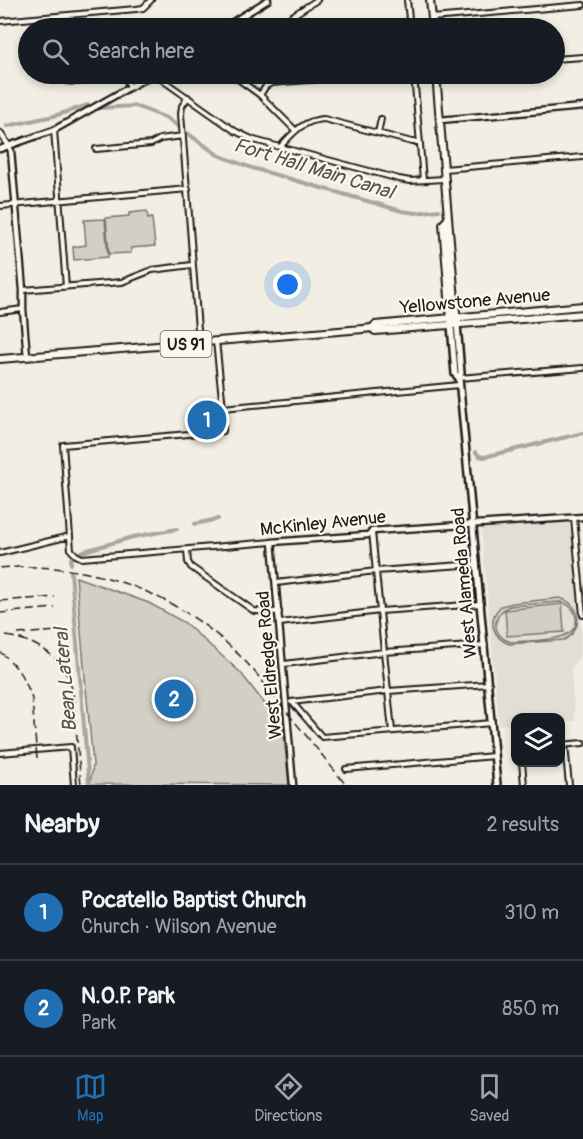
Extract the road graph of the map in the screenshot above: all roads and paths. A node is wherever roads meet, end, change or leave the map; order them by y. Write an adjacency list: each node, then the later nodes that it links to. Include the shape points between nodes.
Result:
1 (151, 0): 7 (street, via 143,8)
2 (268, 0): 8 (street)
3 (317, 0): 9 (street)
4 (407, 0): 10 (street)
5 (430, 0): 11 (main road)
6 (583, 5): 11 (street)
7 (34, 18)
8 (239, 18)
9 (290, 18)
10 (409, 18)
11 (432, 18)
12 (18, 19): 13 (street)
13 (0, 21)
14 (583, 57): 15 (street)
15 (565, 58)
16 (134, 84): 22 (street)
17 (169, 84): 24 (street)
18 (245, 84): 23 (street)
19 (270, 84): 23 (street)
20 (415, 84): 33 (street)
21 (437, 84): 27 (main road)
22 (130, 86): 28 (street)
23 (260, 95): 29 (street)
24 (188, 97): 32 (street, via 182,106); 35 (street, via 235,131)
25 (583, 107): 27 (street)
26 (381, 119): 31 (street)
27 (440, 120): 39 (main road)
28 (54, 130): 34 (street); 43 (street)
29 (295, 130): 31 (street, via 306,122 324,119); 35 (street)
30 (0, 133): 34 (street)
31 (378, 133): 33 (street)
32 (183, 136): 37 (street, via 151,144); 42 (street)
33 (419, 142): 41 (street)
34 (9, 146): 36 (street); 44 (street)
35 (280, 147): 41 (street, via 399,179)
36 (0, 149)
37 (96, 149)
38 (583, 158): 39 (street)
39 (444, 169): 40 (main road)
40 (445, 179): 41 (street); 53 (main road)
41 (423, 180)
42 (188, 189): 43 (street); 46 (street)
43 (60, 201): 44 (street); 47 (street)
44 (15, 204): 45 (street); 48 (street)
45 (0, 206)
46 (192, 265): 47 (street, via 152,270 122,282); 55 (street)
47 (66, 287): 48 (street)
48 (23, 290): 50 (street)
49 (583, 306): 53 (main road, Yellowstone Avenue)
50 (22, 309): 51 (street); 56 (street)
51 (0, 312)
52 (583, 314): 53 (main road, Yellowstone Avenue)
53 (454, 321): 54 (main road, Yellowstone Avenue / US 91); 59 (main road, West Alameda Road, via 455,374)
54 (216, 341): 55 (main road, Yellowstone Avenue / US 91); 60 (street)
55 (199, 343): 56 (main road, Yellowstone Avenue / US 91)
56 (27, 357): 57 (main road, Yellowstone Avenue / US 91)
57 (0, 359)
58 (583, 368): 59 (street)
59 (460, 382): 60 (street); 63 (main road, West Alameda Road)
60 (224, 408): 65 (street, via 223,431 63,445)
61 (574, 518): 62 (street, McKinley Avenue); 63 (street, McKinley Avenue); 70 (street)
62 (583, 518)
63 (474, 524): 64 (street, McKinley Avenue); 69 (main road, West Alameda Road)
64 (372, 531): 66 (street, McKinley Avenue, via 368,535); 71 (street)
65 (70, 536): 67 (street, McKinley Avenue, via 71,548 82,558); 68 (street)
66 (272, 542): 67 (street, McKinley Avenue); 72 (street, West Eldredge Road)
67 (187, 550): 75 (street, via 191,567 254,611)
68 (0, 553)
69 (478, 564): 71 (street); 73 (main road, West Alameda Road)
70 (581, 569): 76 (street)
71 (376, 571): 72 (street); 74 (street)
72 (276, 583): 75 (street, West Eldredge Road)
73 (482, 604): 74 (street); 78 (main road, West Alameda Road)
74 (380, 611): 77 (street); 79 (street)
75 (279, 612): 77 (street, West Eldredge Road)
76 (583, 615)
77 (280, 623): 80 (street, West Eldredge Road)
78 (485, 645): 79 (street); 81 (main road, West Alameda Road)
79 (384, 652): 80 (street); 82 (street)
80 (284, 664): 83 (street, West Eldredge Road)
81 (489, 684): 82 (street); 84 (main road, West Alameda Road)
82 (388, 691): 83 (street); 85 (street)
83 (290, 702): 85 (street, via 322,737); 94 (street, West Eldredge Road)
84 (492, 723): 85 (street); 89 (main road, West Alameda Road)
85 (392, 731)
86 (583, 743): 87 (street)
87 (565, 745)
88 (0, 753): 93 (street, via 71,747)
89 (495, 756): 92 (street); 95 (main road, West Alameda Road)
90 (565, 758): 97 (street)
91 (522, 767): 96 (street)
92 (346, 769)
93 (74, 785)
94 (293, 785)
95 (497, 785)
96 (524, 785)
97 (569, 785)

